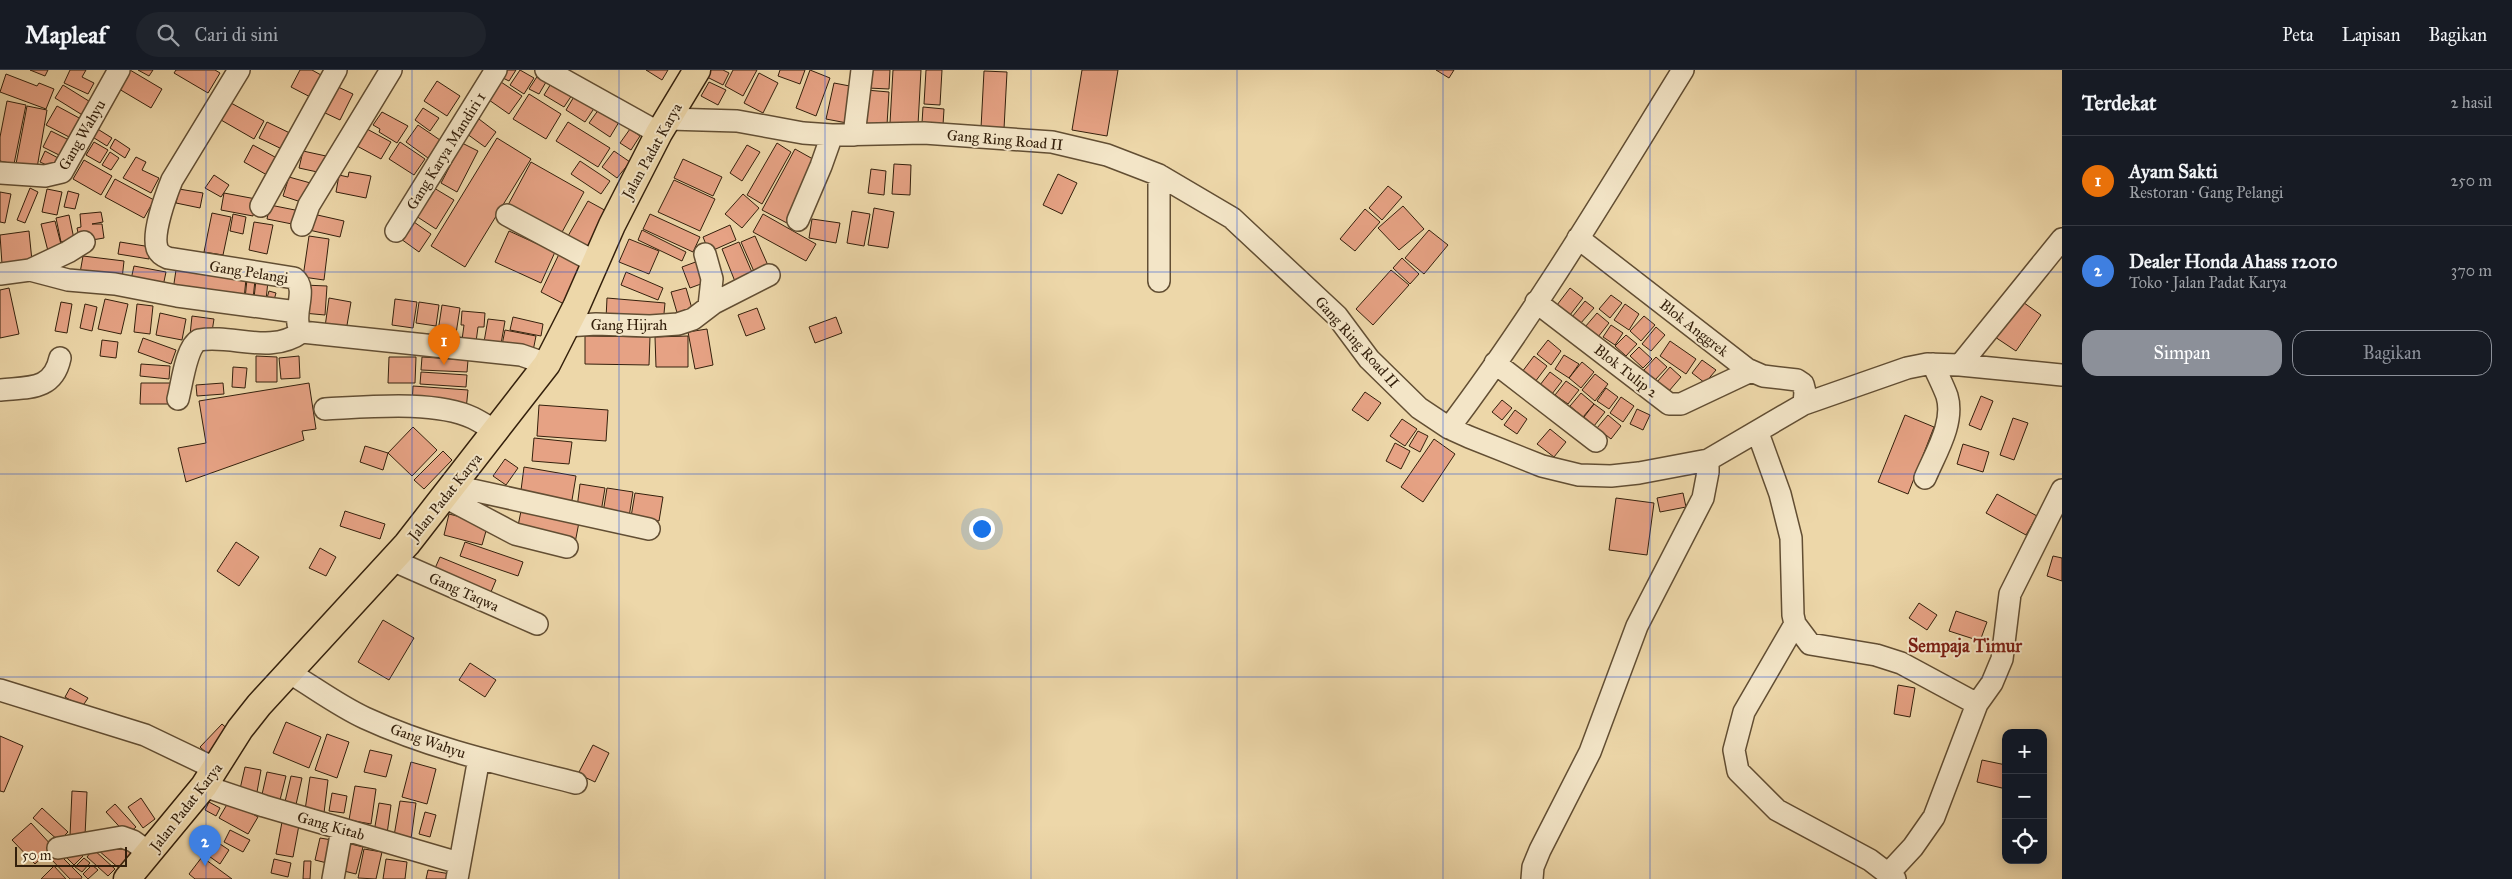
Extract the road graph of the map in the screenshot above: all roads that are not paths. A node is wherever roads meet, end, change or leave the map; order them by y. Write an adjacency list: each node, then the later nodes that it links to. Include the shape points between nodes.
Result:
1 (119, 70): 13 (street, Gang Wahyu, via 62,172 46,176)
2 (336, 70): 15 (street)
3 (391, 70): 18 (street, via 309,205)
4 (496, 70): 19 (street, Gang Karya Mandiri 1)
5 (546, 70): 10 (street)
6 (697, 70): 10 (main road, Jalan Padat Karya)
7 (862, 70): 12 (street)
8 (1683, 70): 20 (street)
9 (235, 71): 31 (street, Gang Pelangi, via 172,180 161,214 157,249 168,258 294,278 299,285)
10 (664, 126): 11 (street, Gang Ring Road II, via 737,122); 24 (main road, Jalan Padat Karya)
11 (832, 135): 12 (street, Gang Ring Road II); 17 (street)
12 (854, 135): 14 (street, Gang Ring Road II, via 924,133 1052,142 1107,155)
13 (0, 173)
14 (1158, 175): 28 (street); 44 (street, Gang Ring Road II, via 1232,218 1337,316 1381,372 1420,408)
15 (261, 206)
16 (507, 215): 24 (street)
17 (798, 220)
18 (302, 225)
19 (396, 231)
20 (1578, 238): 29 (street); 38 (street, Blok Anggrek)
21 (2062, 239): 37 (street)
22 (84, 242): 25 (street)
23 (705, 254): 30 (street, via 712,279)
24 (595, 262): 32 (main road, Jalan Padat Karya)
25 (30, 270): 26 (street); 31 (street, via 68,280 115,284)
26 (0, 274)
27 (769, 275): 30 (street, Gang Hijrah)
28 (1159, 281)
29 (1536, 302): 34 (street); 38 (street, Blok Tulip 2, via 1669,404 1681,404)
30 (709, 306): 32 (street, Gang Hijrah, via 692,319 678,324)
31 (299, 322): 35 (street, via 521,355); 41 (street, via 293,339 277,343 206,339 193,343)
32 (567, 326): 35 (main road, Jalan Padat Karya)
33 (60, 358): 40 (street, via 54,375 47,382)
34 (1495, 363): 44 (street); 47 (street)
35 (547, 364): 45 (main road, Jalan Padat Karya)
36 (1932, 364): 37 (street, Gang Ring Road II); 42 (street, Gang Ring Road II, via 1907,368); 49 (street, via 1949,409 1946,427)
37 (1960, 364): 39 (street, Gang Ring Road II)
38 (1751, 371): 42 (street, Blok Anggrek, via 1763,376 1797,380 1805,392)
39 (2062, 374)
40 (0, 390)
41 (178, 399)
42 (1804, 404): 46 (street, Gang Ring Road II)
43 (325, 409): 45 (street, via 391,405 418,407 472,418)
44 (1449, 428): 48 (street, Gang Ring Road II, via 1542,466 1579,475 1639,473)
45 (497, 432): 51 (main road, Jalan Padat Karya)
46 (1758, 433): 48 (street, Gang Ring Road II); 56 (street, via 1780,494 1791,538)
47 (1596, 441)
48 (1708, 460): 70 (street, via 1703,498 1637,626 1590,752 1540,850)
49 (1925, 478)
50 (2062, 490): 59 (street, via 2010,594 2002,659 1992,683)
51 (450, 491): 52 (street); 53 (street, via 515,534); 54 (main road, Jalan Padat Karya)
52 (649, 529)
53 (567, 547)
54 (392, 560): 55 (street, Gang Taqwa); 57 (main road, Jalan Padat Karya)
55 (537, 624)
56 (1795, 624): 59 (street, via 1805,639 1815,646 1851,650 1901,663); 67 (street, via 1744,712 1734,750 1738,771 1777,810 1870,860)
57 (290, 673): 60 (street, Gang Wahyu, via 364,717); 61 (main road, Jalan Padat Karya, via 259,705)
58 (0, 690): 61 (street, Gang Kitab, via 145,735)
59 (1977, 704): 67 (street, via 1934,818)
60 (479, 758): 62 (street, Gang Wahyu); 66 (street)
61 (210, 778): 63 (street, Gang Kitab); 65 (main road, Jalan Padat Karya)
62 (576, 783)
63 (342, 829): 66 (street, Gang Kitab); 69 (street)
64 (58, 848): 65 (street, via 122,836)
65 (150, 853): 68 (main road, Jalan Padat Karya)
66 (458, 871)
67 (1891, 876)
68 (127, 879)
69 (333, 879)
70 (1532, 879)

